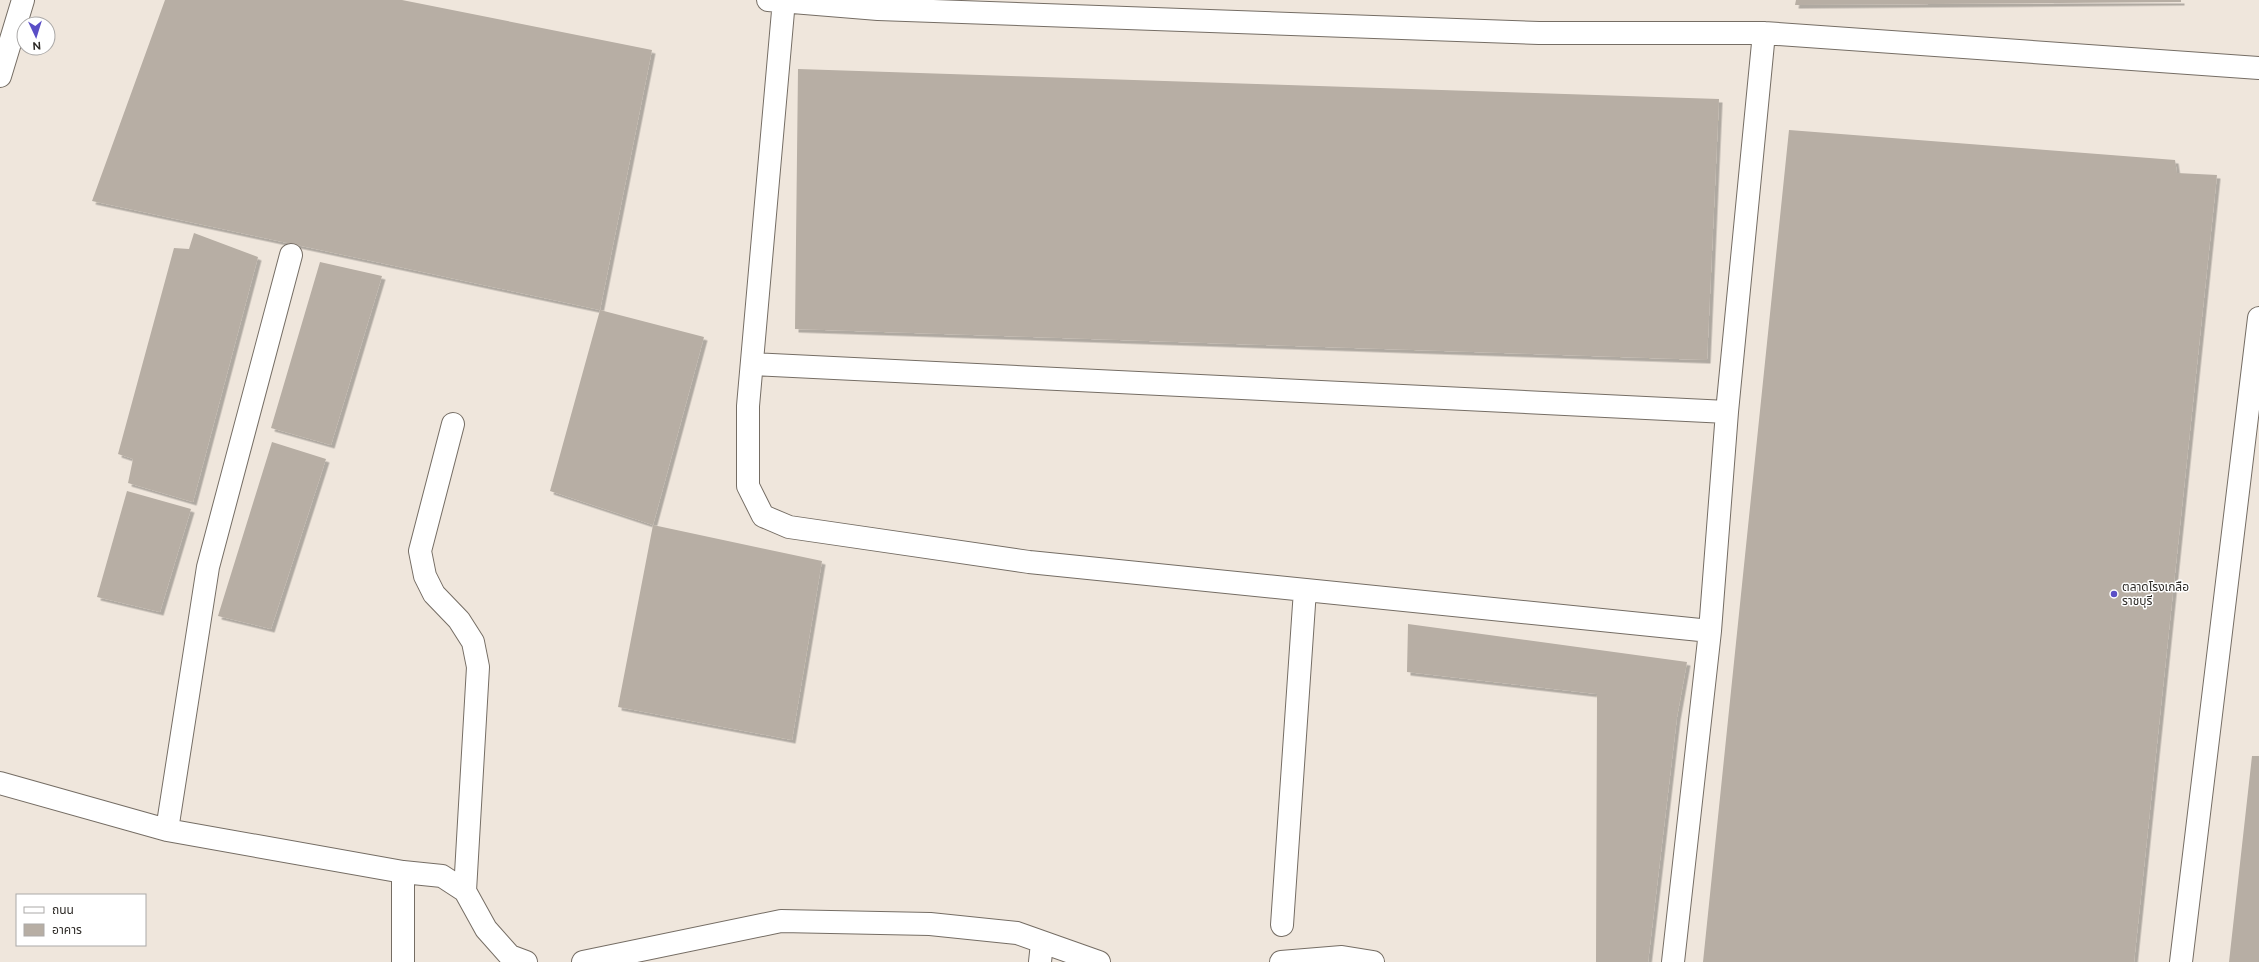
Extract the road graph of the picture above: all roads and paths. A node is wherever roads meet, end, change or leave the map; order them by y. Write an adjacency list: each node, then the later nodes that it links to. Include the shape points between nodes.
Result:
1 (23, 0): 6 (street)
2 (778, 0): 3 (street); 9 (street)
3 (905, 5): 4 (street, via 1538,33)
4 (1764, 33): 5 (street); 10 (street)
5 (2259, 68)
6 (0, 76)
7 (292, 255): 15 (street, via 208,567)
8 (2259, 318): 27 (street)
9 (752, 364): 10 (street); 12 (street, via 748,406 748,486 763,516 789,527 1029,562)
10 (1727, 412): 13 (street)
11 (453, 424): 17 (street, via 420,551 425,576 434,594 459,620 473,642 478,667)
12 (1305, 590): 13 (street); 18 (street)
13 (1710, 631): 26 (street)
14 (0, 783): 15 (street)
15 (167, 830): 16 (street)
16 (403, 872): 17 (street, via 442,876); 20 (street)
17 (465, 891): 21 (street, via 486,929 510,956)
18 (1282, 925)
19 (1041, 952): 22 (street, via 1017,933 930,924 781,921); 23 (street)
20 (403, 962)
21 (526, 962)
22 (582, 962)
23 (1098, 962)
24 (1281, 962): 25 (street, via 1342,957)
25 (1373, 962)
26 (1673, 962)
27 (2181, 962)

